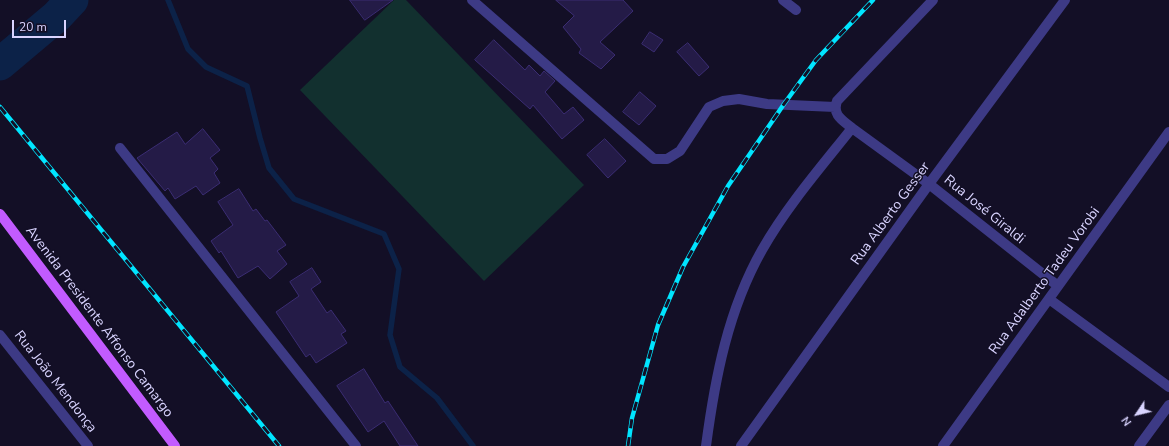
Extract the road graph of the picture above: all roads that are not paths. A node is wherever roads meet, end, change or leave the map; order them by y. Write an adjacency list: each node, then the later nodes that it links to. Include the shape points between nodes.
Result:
1 (472, 0): 6 (street, via 654,159 667,159 680,151 709,107 723,101 739,99 767,104)
2 (783, 0): 5 (street)
3 (933, 0): 6 (street, via 837,101)
4 (1065, 0): 10 (street, Rua Alberto Gesser)
5 (796, 10)
6 (835, 107): 7 (street, Rua José Giraldi, via 838,117)
7 (852, 128): 10 (street, Rua José Giraldi); 21 (street, via 787,212 762,250 741,293 724,343 711,403)
8 (1169, 132): 12 (street, Rua Adalberto Tadeu Vorobi)
9 (120, 148): 20 (street)
10 (930, 184): 12 (street, Rua José Giraldi); 17 (street, Rua Alberto Gesser)
11 (0, 214): 19 (main road, Avenida Presidente Affonso Camargo)
12 (1058, 286): 13 (street, Rua Adalberto Tadeu Vorobi)
13 (1048, 299): 15 (street); 22 (street, Rua Adalberto Tadeu Vorobi)
14 (0, 335): 18 (street, Rua João Mendonça)
15 (1169, 387)
16 (1169, 405): 23 (street)
17 (747, 444)
18 (88, 446)
19 (175, 446)
20 (356, 446)
21 (706, 446)
22 (943, 446)
23 (1139, 446)

